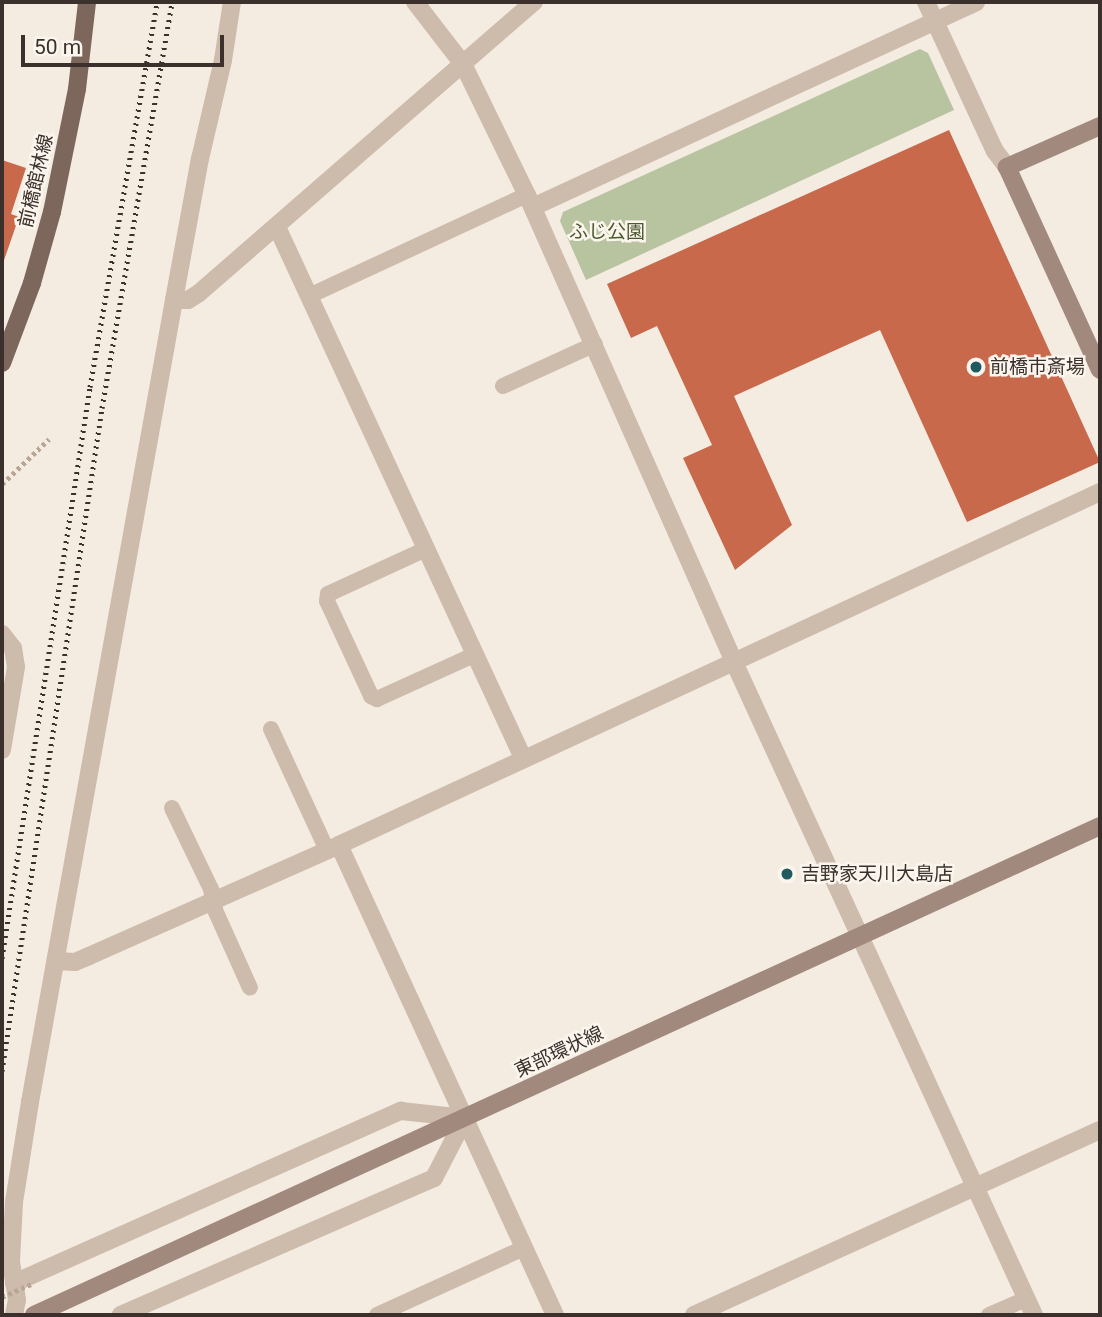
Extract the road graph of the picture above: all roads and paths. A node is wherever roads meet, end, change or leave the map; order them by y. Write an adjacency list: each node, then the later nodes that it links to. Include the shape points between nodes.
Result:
1 (87, 2): 16 (main road, 前橋館林線, via 78,89 52,212)
2 (232, 2): 14 (street)
3 (415, 2): 8 (street)
4 (534, 2): 8 (street)
5 (926, 2): 7 (street)
6 (976, 2): 7 (street)
7 (935, 21): 10 (street, via 995,151); 11 (street)
8 (463, 64): 11 (street); 12 (street)
9 (1100, 126): 10 (street)
10 (1007, 167): 17 (street)
11 (530, 201): 13 (lane); 15 (street)
12 (277, 227): 13 (street); 14 (street, via 200,293 188,300)
13 (309, 296): 22 (street)
14 (174, 300): 34 (street)
15 (595, 344): 18 (lane); 25 (street)
16 (2, 363)
17 (1100, 370)
18 (503, 386)
19 (49, 439): 20 (path)
20 (2, 484)
21 (1100, 492): 25 (street)
22 (426, 549): 24 (street); 24 (lane, via 328,594 327,601 370,696 377,699)
23 (2, 634): 27 (street, via 13,648 16,667)
24 (474, 655): 28 (street)
25 (734, 662): 28 (street); 33 (street)
26 (271, 729): 31 (lane)
27 (2, 750)
28 (523, 758): 31 (street)
29 (172, 808): 32 (lane)
30 (1100, 826): 33 (street, 東部環状線)
31 (333, 847): 32 (street); 36 (street)
32 (212, 900): 34 (street, via 75,962); 35 (lane)
33 (860, 938): 36 (street, 東部環状線); 38 (street)
34 (57, 961): 40 (street, via 14,1202)
35 (250, 988)
36 (465, 1118): 39 (street); 40 (street, via 401,1111); 45 (street, 東部環状線); 46 (street, via 434,1178)
37 (1100, 1130): 38 (street)
38 (974, 1188): 43 (street); 49 (street)
39 (524, 1248): 47 (lane); 48 (street)
40 (14, 1283): 44 (street)
41 (34, 1283): 42 (path, bridge)
42 (2, 1297)
43 (1030, 1307): 50 (lane)
44 (14, 1315)
45 (34, 1315)
46 (121, 1315)
47 (377, 1315)
48 (555, 1315)
49 (695, 1315)
50 (989, 1315)

